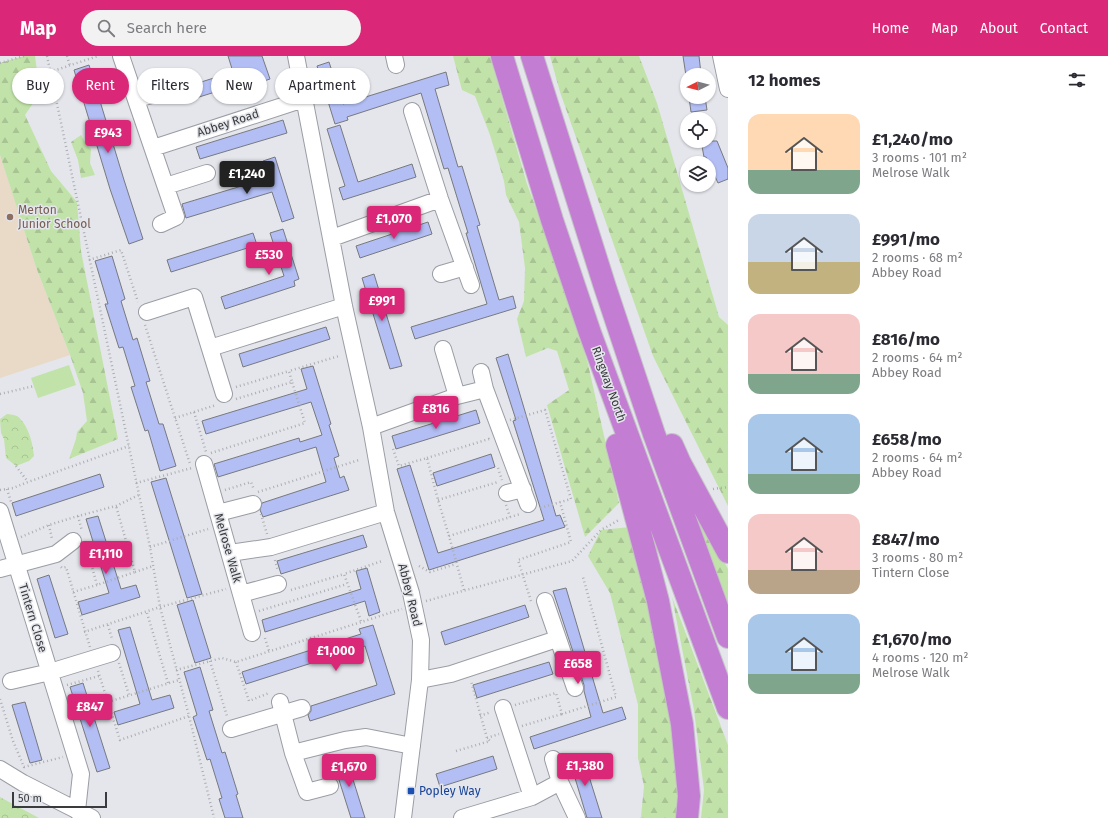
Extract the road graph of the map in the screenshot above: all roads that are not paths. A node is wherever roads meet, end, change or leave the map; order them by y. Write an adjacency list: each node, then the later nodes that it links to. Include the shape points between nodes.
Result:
1 (122, 56): 8 (street)
2 (296, 56): 6 (street, Abbey Road)
3 (502, 56): 23 (highway, Ringway North, via 552,220)
4 (532, 56): 24 (highway)
5 (721, 56): 7 (street)
6 (298, 68)
7 (728, 89)
8 (136, 99): 12 (street)
9 (289, 104): 12 (street, Abbey Road)
10 (305, 104): 17 (street, Abbey Road)
11 (412, 111): 15 (street)
12 (153, 148): 14 (street)
13 (207, 173): 14 (street)
14 (166, 186): 16 (street, via 176,217)
15 (440, 200): 17 (street); 18 (street)
16 (161, 224)
17 (332, 238): 21 (street, Abbey Road)
18 (465, 267): 19 (street); 20 (street)
19 (441, 274)
20 (471, 285)
21 (344, 306): 25 (street); 31 (street, Abbey Road)
22 (144, 314): 25 (street, via 194,297)
23 (590, 333): 57 (highway, Ringway North); 71 (highway, via 661,616 682,724 689,796)
24 (623, 340): 39 (highway, via 680,463); 47 (highway, via 654,434)
25 (210, 348): 30 (street, via 226,374)
26 (443, 349): 29 (street)
27 (481, 372): 28 (street)
28 (486, 390): 29 (street); 33 (street, via 528,504)
29 (457, 396): 31 (street)
30 (226, 399)
31 (371, 427): 36 (street, Abbey Road)
32 (198, 466): 37 (street, Melrose Walk)
33 (507, 493)
34 (253, 504): 37 (street)
35 (5, 507): 41 (street, Tintern Close)
36 (386, 512): 40 (street, via 271,547); 51 (street, Abbey Road, via 417,618 421,640)
37 (220, 519): 40 (street, Melrose Walk)
38 (81, 540): 41 (street, via 56,554)
39 (728, 552)
40 (230, 553): 44 (street, Melrose Walk)
41 (16, 565): 42 (street); 50 (street, Tintern Close)
42 (0, 569)
43 (281, 588): 44 (street)
44 (240, 590): 46 (street, Melrose Walk)
45 (545, 601): 48 (street)
46 (255, 631)
47 (728, 637)
48 (558, 639): 51 (street, via 451,674); 53 (street)
49 (112, 653): 50 (street)
50 (50, 672): 52 (street); 66 (street, Tintern Close, via 81,774)
51 (420, 680): 59 (street, Abbey Road)
52 (11, 681)
53 (575, 688)
54 (282, 708): 55 (street); 58 (street); 60 (street)
55 (302, 708)
56 (503, 708): 65 (street)
57 (728, 708)
58 (231, 729)
59 (412, 746): 60 (street, via 366,737); 69 (street, Abbey Road)
60 (293, 753): 64 (street, via 307,792)
61 (553, 759): 63 (street)
62 (0, 769): 66 (street)
63 (560, 782): 65 (street); 70 (street)
64 (330, 786)
65 (532, 797): 67 (street)
66 (77, 811): 68 (street)
67 (470, 817)
68 (92, 818)
69 (403, 818)
70 (577, 818)
71 (687, 818)

